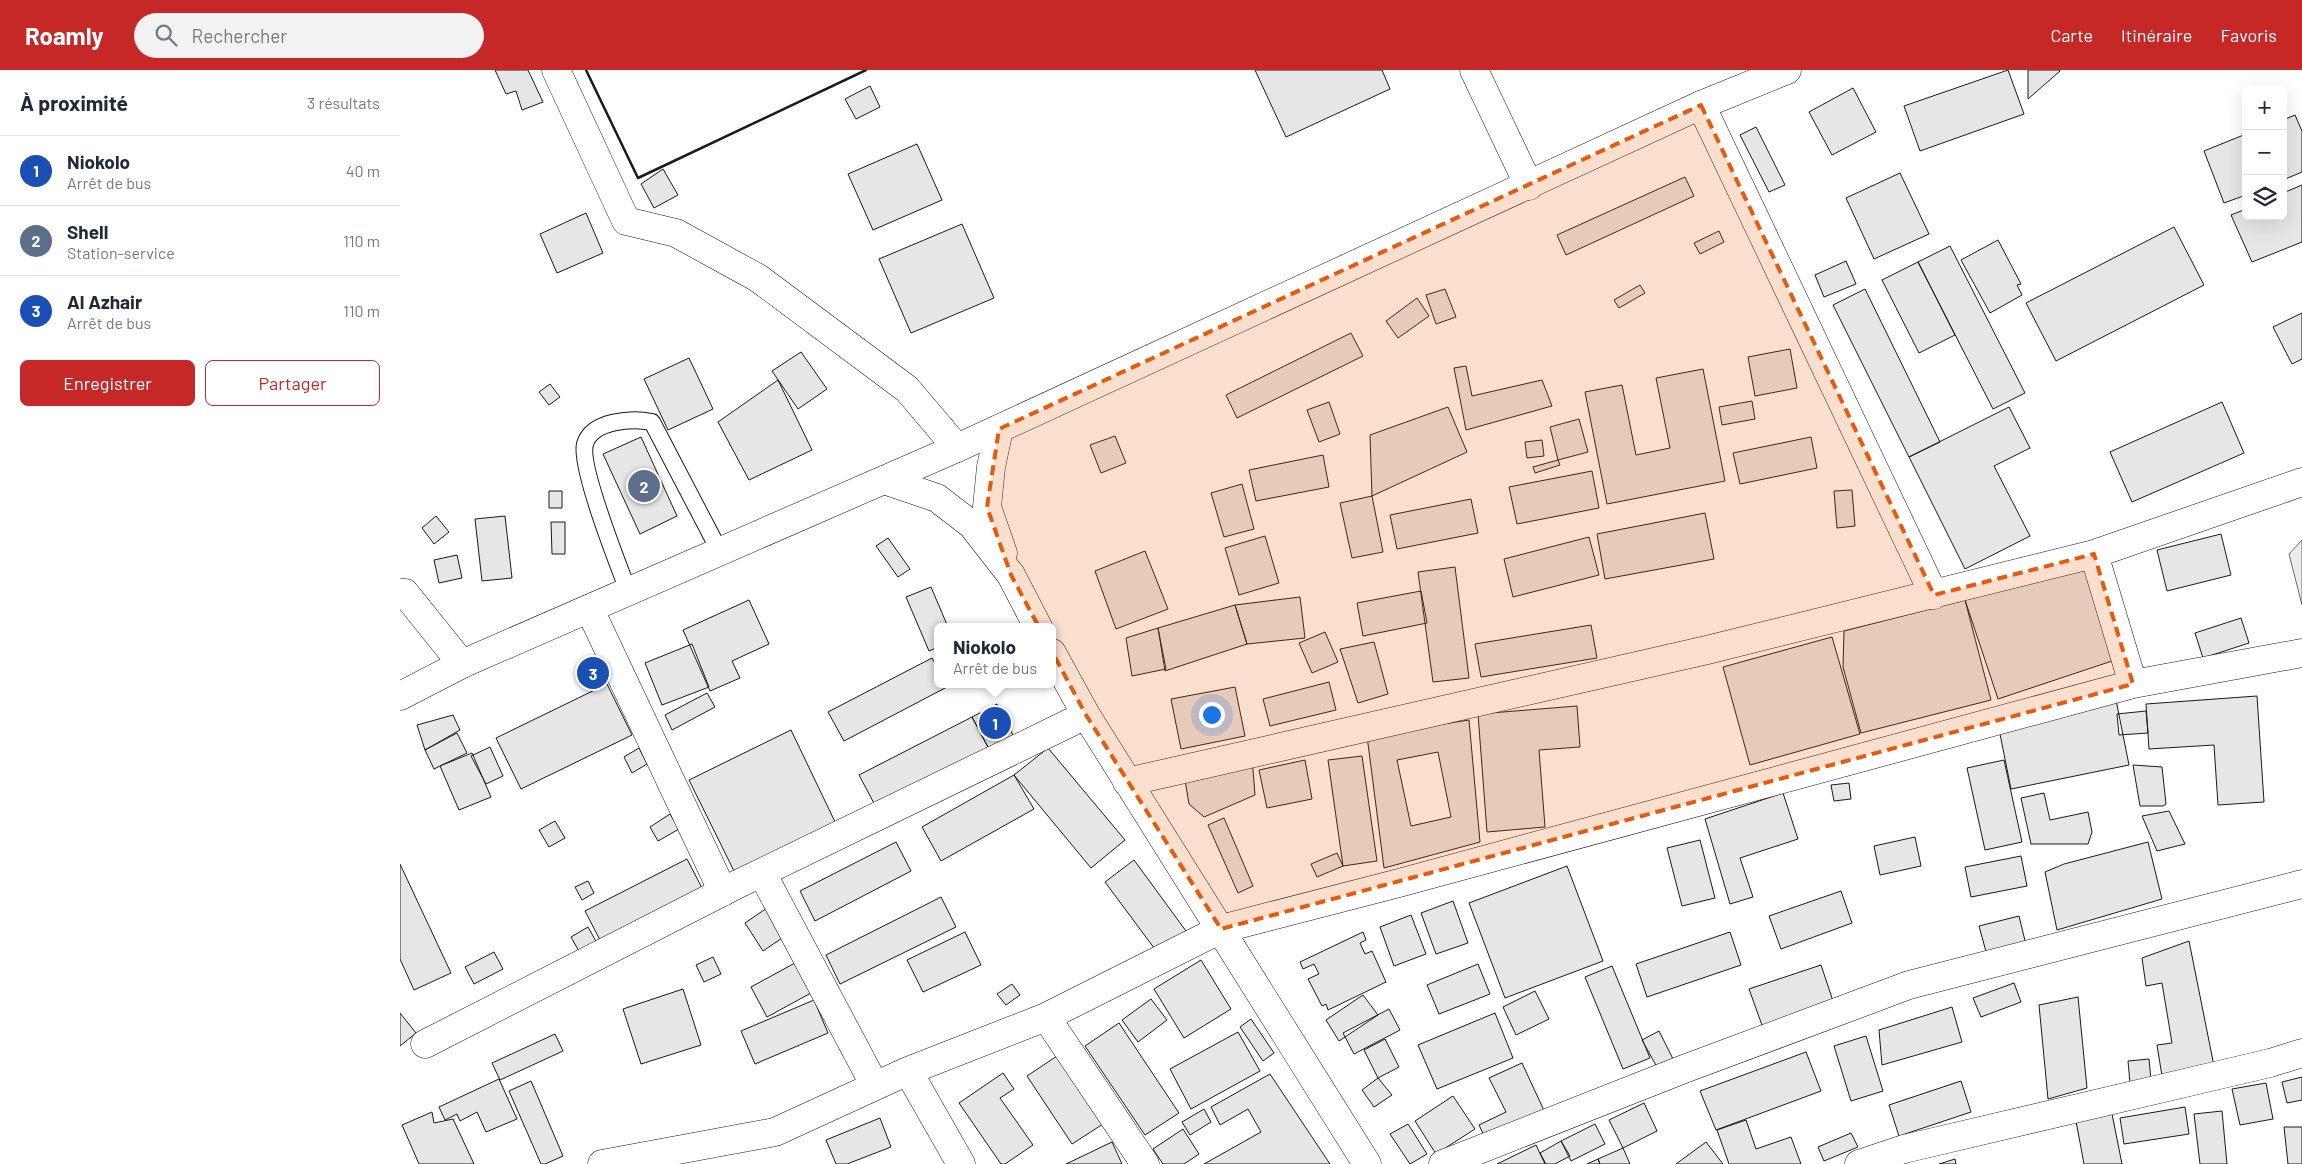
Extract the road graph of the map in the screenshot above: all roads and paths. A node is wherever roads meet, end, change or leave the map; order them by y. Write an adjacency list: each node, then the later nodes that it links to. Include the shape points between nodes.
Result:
1 (556, 70): 7 (street, via 626,221 676,233 758,278 907,389)
2 (1474, 70): 5 (street)
3 (1787, 70): 4 (street)
4 (1701, 105): 5 (street); 15 (street)
5 (1528, 186): 6 (street)
6 (999, 429): 7 (street); 12 (street, via 987,507)
7 (957, 448): 8 (street)
8 (884, 480): 10 (street); 12 (street, via 937,498 972,525)
9 (2302, 482): 11 (street)
10 (720, 552): 14 (street); 14 (lane, via 652,422 639,419 603,427 589,435 584,445 584,456 600,513)
11 (2094, 554): 15 (street); 21 (street)
12 (1011, 575): 17 (street)
13 (400, 593): 20 (street, via 405,593)
14 (629, 593): 16 (street)
15 (1934, 595): 24 (street)
16 (590, 610): 20 (street); 27 (street)
17 (1036, 623)
18 (2302, 653): 21 (street)
19 (1056, 660): 23 (street)
20 (462, 664): 22 (street)
21 (2133, 684): 28 (street)
22 (400, 696)
23 (1086, 715): 24 (street); 25 (street)
24 (1127, 782): 28 (street)
25 (762, 874): 27 (street); 33 (street)
26 (2302, 884): 38 (street, via 1908,986 1684,1069)
27 (723, 892): 30 (street)
28 (1221, 930): 29 (street); 37 (street)
29 (1046, 1017): 32 (street); 36 (street)
30 (425, 1044)
31 (2302, 1053): 39 (street, via 1904,1148)
32 (908, 1071): 33 (street); 35 (street)
33 (875, 1086): 34 (street, via 774,1132)
34 (602, 1164)
35 (961, 1164)
36 (1145, 1164)
37 (1367, 1164)
38 (1443, 1164)
39 (1858, 1164)

